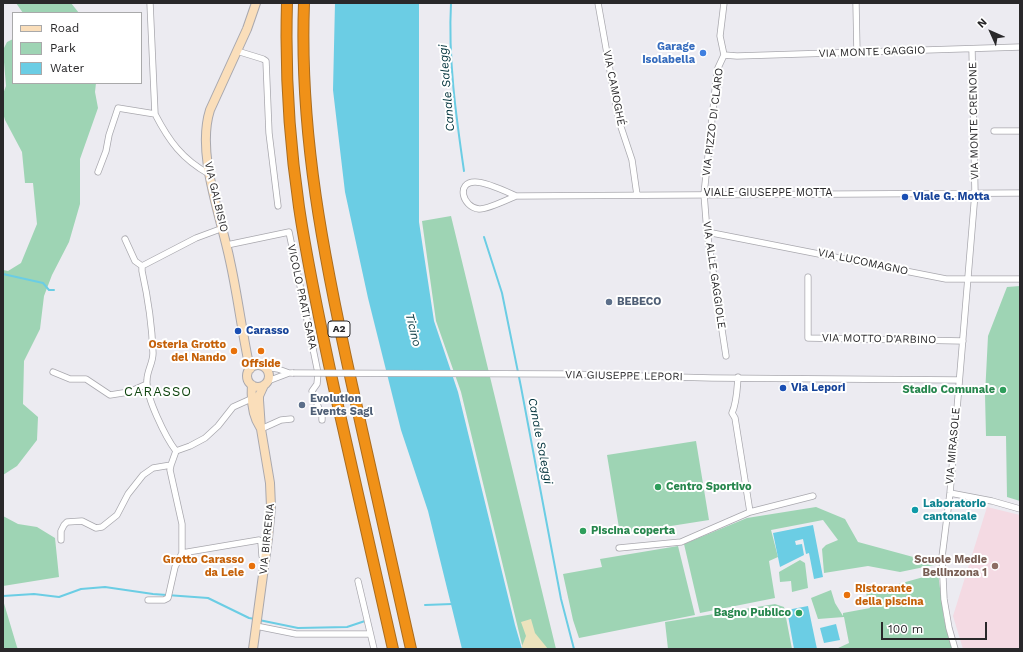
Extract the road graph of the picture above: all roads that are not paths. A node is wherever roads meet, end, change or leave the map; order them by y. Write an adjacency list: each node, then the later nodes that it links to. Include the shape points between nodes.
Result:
1 (150, 3): 13 (street)
2 (256, 3): 10 (street, VIA GALBISIO)
3 (287, 3): 64 (highway, A2, via 288,96 294,172 303,236 331,374)
4 (304, 3): 65 (highway, A2, via 307,128 318,219 344,349)
5 (598, 3): 21 (street, VIA CAMOGHÉ, via 619,121 632,160)
6 (724, 3): 12 (street, VIA PIZZO DI CLARO, via 720,36)
7 (856, 3): 11 (street)
8 (1020, 47): 9 (street, VIA MONTE GAGGIO)
9 (972, 49): 11 (street, VIA MONTE GAGGIO); 18 (street, VIA MONTE CRENONE)
10 (237, 51): 17 (street, VIA GALBISIO, via 206,123); 23 (street, via 266,61 269,133)
11 (857, 53): 12 (street, VIA MONTE GAGGIO)
12 (724, 55): 20 (street, VIA PIZZO DI CLARO, via 716,81)
13 (155, 114): 16 (street, via 118,108); 17 (street, via 180,153)
14 (1020, 130): 15 (street)
15 (994, 131)
16 (98, 172)
17 (209, 174): 24 (street, VIA GALBISIO)
18 (975, 193): 19 (street, VIALE GIUSEPPE MOTTA); 20 (street, VIALE GIUSEPPE MOTTA); 30 (street, VIA MIRASOLE)
19 (1020, 193)
20 (704, 194): 21 (street, VIALE GIUSEPPE MOTTA); 25 (street, VIA ALLE GAGGIOLE)
21 (637, 195): 22 (street, VIALE GIUSEPPE MOTTA)
22 (516, 196): 22 (street, VIALE GIUSEPPE MOTTA, via 476,182 467,185 463,194 467,203 481,209)
23 (278, 206)
24 (223, 228): 27 (street, VIA GALBISIO); 28 (street, via 196,238)
25 (707, 232): 30 (street, VIA LUCOMAGNO, via 946,279); 34 (street, VIA ALLE GAGGIOLE)
26 (125, 239): 28 (street, via 135,261)
27 (227, 245): 33 (street, VIA GALBISIO); 46 (street, VICOLO PRATI SARA, via 289,232 318,373 317,384 312,391)
28 (142, 266): 42 (street, via 150,307 153,352)
29 (808, 277): 32 (street, VIA MOTTO D'ARBINO, via 808,338)
30 (968, 279): 31 (street, VIA LUCOMAGNO); 32 (street, VIA MIRASOLE)
31 (1020, 279)
32 (963, 341): 40 (street, VIA MIRASOLE)
33 (247, 352): 35 (street); 36 (street, VIA GALBISIO)
34 (726, 356)
35 (262, 366): 36 (street); 38 (street, VIA GIUSEPPE LEPORI); 41 (street, via 269,372)
36 (250, 368): 43 (street, via 247,378)
37 (53, 372): 42 (street, via 70,379 86,379 110,395 129,392)
38 (291, 373): 39 (street, VIA GIUSEPPE LEPORI, bridge, via 567,374); 41 (street, VIA GIUSEPPE LEPORI)
39 (738, 378): 40 (street, VIA GIUSEPPE LEPORI); 53 (street, via 732,413 735,418)
40 (959, 380): 50 (street, VIA MIRASOLE)
41 (266, 383): 43 (street, via 258,387); 44 (street, VIA BIRRERIA)
42 (147, 384): 48 (street, via 156,412)
43 (252, 385): 44 (street, VIA BIRRERIA)
44 (256, 397): 47 (street, VIA BIRRERIA); 48 (street, via 233,407 205,438)
45 (291, 420): 47 (street, via 281,420)
46 (322, 420)
47 (261, 429): 57 (street, VIA BIRRERIA, via 269,470 271,500)
48 (176, 451): 49 (street)
49 (171, 465): 54 (street, via 153,468 143,475 128,494 117,515 102,527 96,528 82,521 67,522 61,531); 56 (street, via 182,524)
50 (950, 493): 52 (street); 66 (street, VIA MIRASOLE, via 942,557 942,580 949,628)
51 (813, 496): 53 (street)
52 (1020, 509)
53 (750, 512): 55 (street, via 681,542)
54 (61, 540)
55 (620, 548)
56 (182, 553): 57 (street, via 259,540 262,542 262,556); 59 (street, via 175,567 168,599)
57 (265, 559): 60 (street, VIA BIRRERIA)
58 (358, 581): 61 (street)
59 (148, 600)
60 (256, 624): 61 (street, via 296,634); 62 (street, VIA BIRRERIA)
61 (370, 634): 63 (street)
62 (253, 649)
63 (374, 649)
64 (393, 649)
65 (411, 649)
66 (955, 649)

